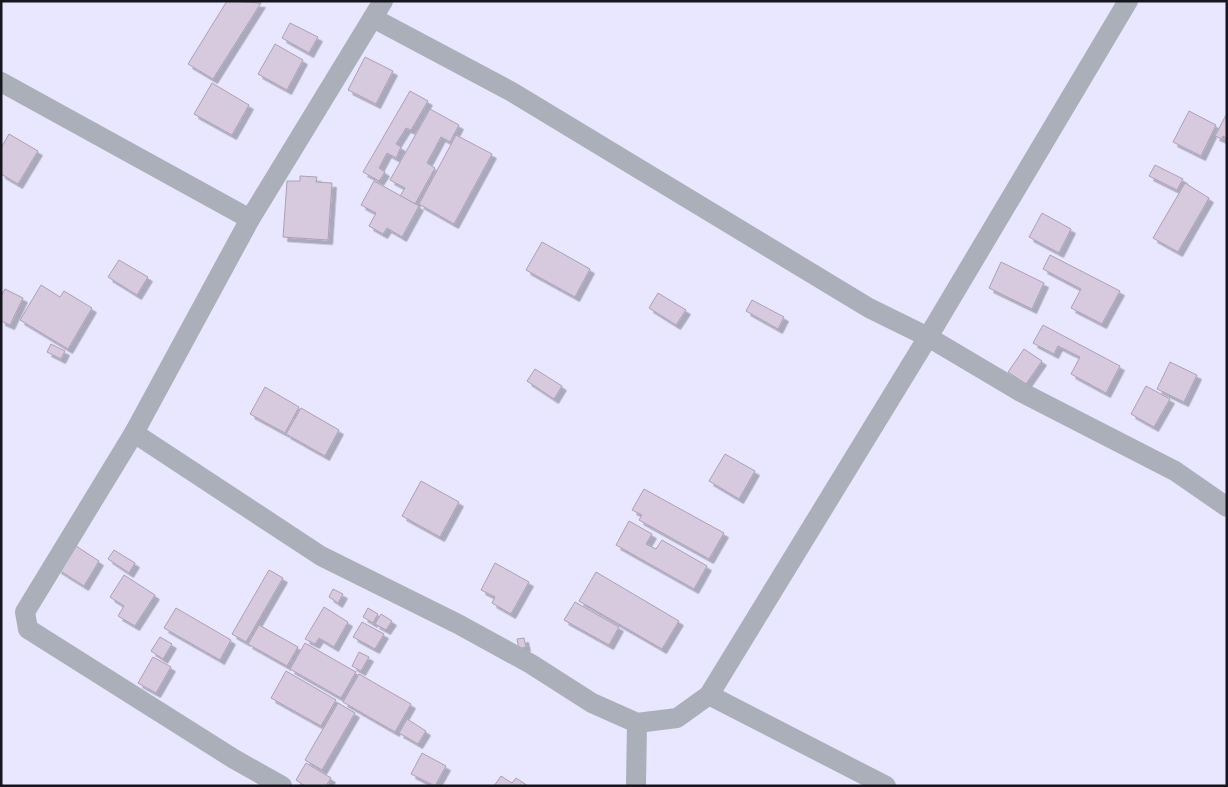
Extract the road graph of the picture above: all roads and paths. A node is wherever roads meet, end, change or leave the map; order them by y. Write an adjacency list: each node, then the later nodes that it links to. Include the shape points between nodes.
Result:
1 (384, 1): 3 (street)
2 (1128, 1): 6 (street)
3 (373, 18): 5 (street); 6 (street, via 512,92 868,308)
4 (1, 82): 5 (street)
5 (250, 219): 7 (street)
6 (928, 337): 8 (street, via 1019,391 1175,471); 9 (street)
7 (134, 432): 10 (street, via 321,556 458,624 531,664 592,703); 11 (street, via 25,612 28,629)
8 (1227, 507)
9 (709, 695): 10 (street, via 677,718); 13 (street)
10 (637, 723): 12 (street)
11 (282, 786)
12 (636, 786)
13 (886, 786)

